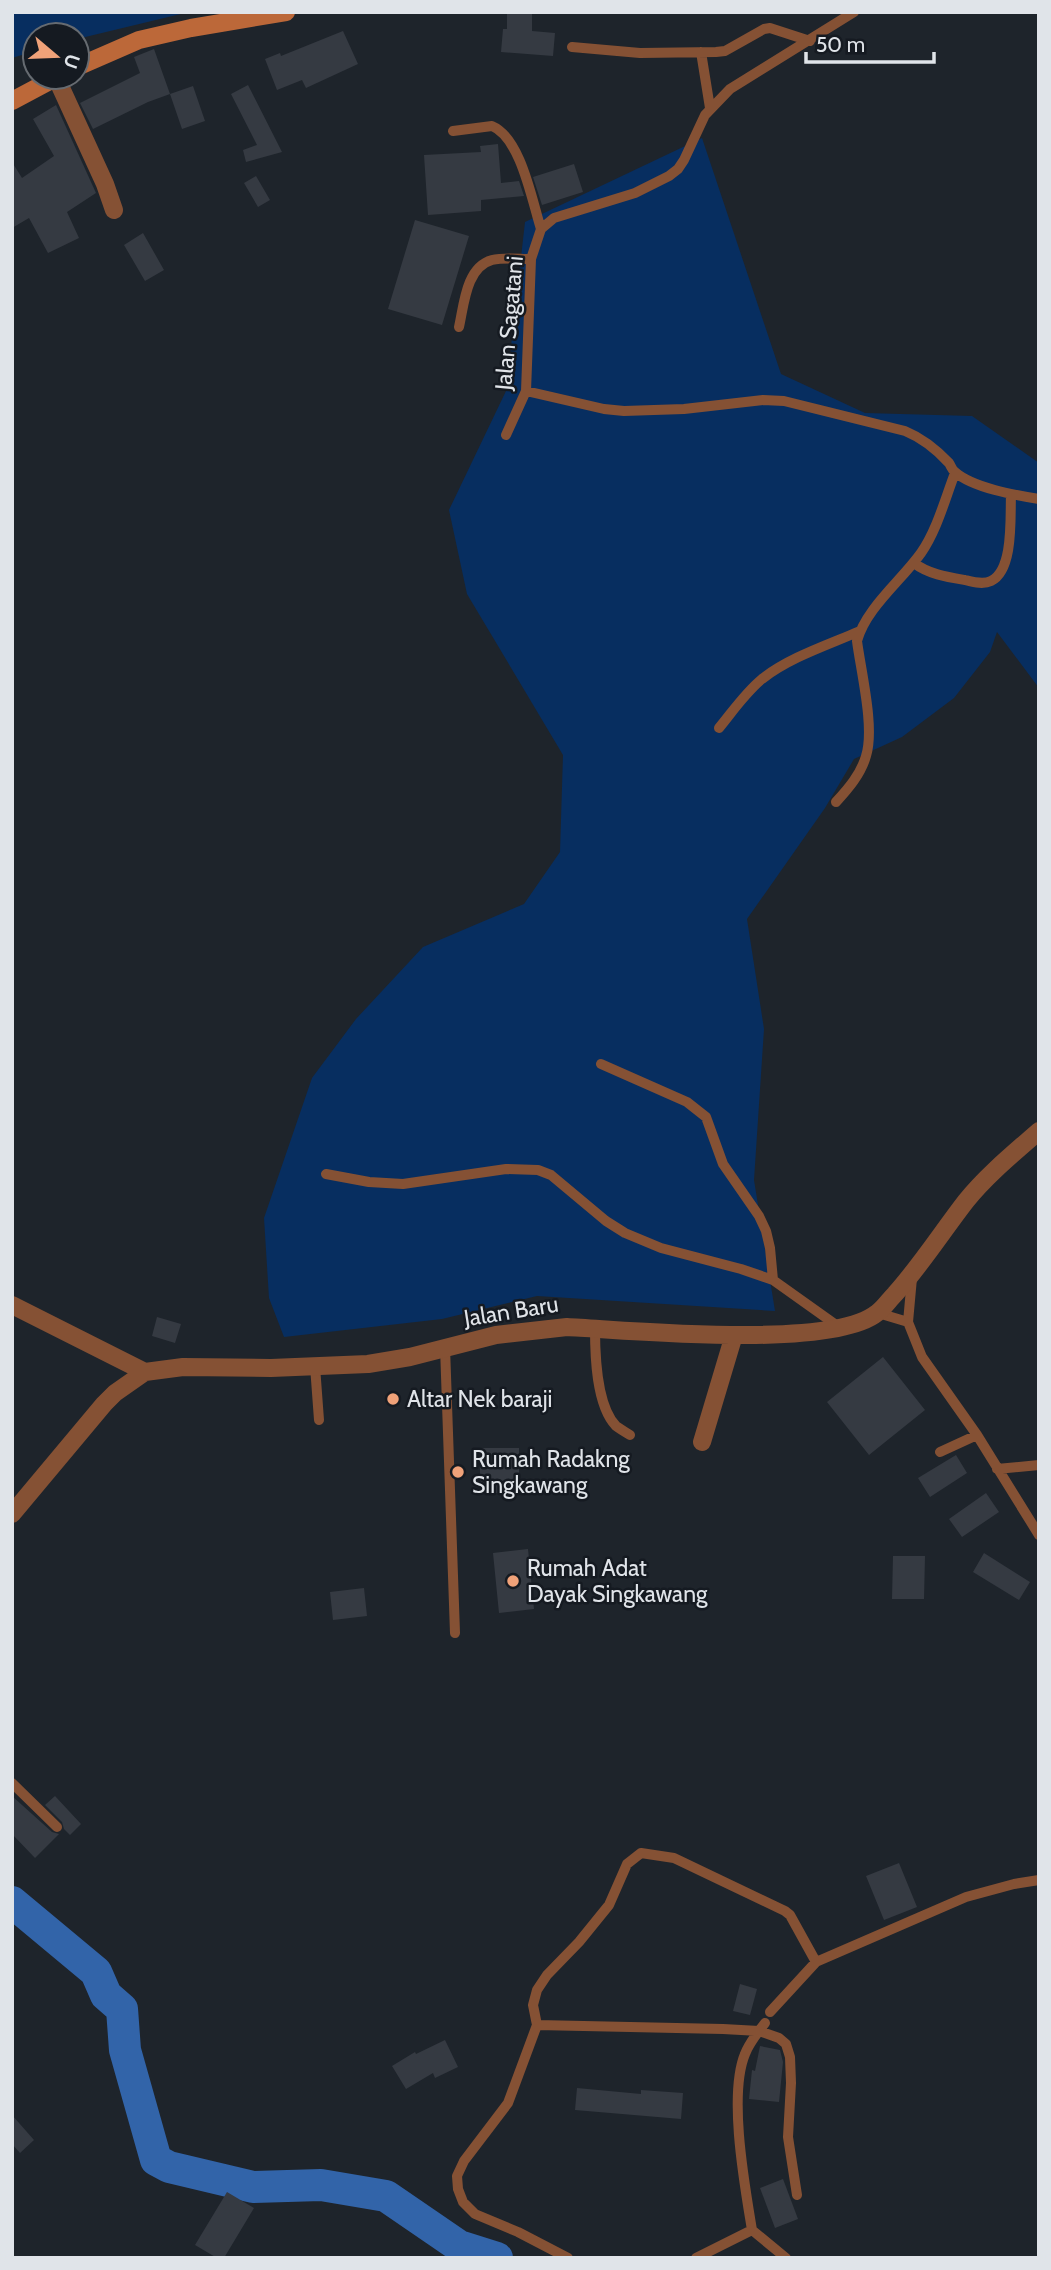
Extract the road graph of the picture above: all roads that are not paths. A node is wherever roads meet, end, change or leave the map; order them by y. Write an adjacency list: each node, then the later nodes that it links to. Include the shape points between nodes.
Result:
1 (286, 12): 6 (street, via 139,40)
2 (854, 12): 3 (lane, Jalan Sagatani)
3 (810, 41): 5 (lane, via 770,28 725,51); 10 (lane, Jalan Sagatani, via 730,89)
4 (572, 47): 5 (lane)
5 (701, 52): 10 (lane)
6 (91, 61)
7 (30, 91): 9 (street)
8 (62, 91): 12 (street)
9 (12, 101)
10 (710, 108): 13 (lane, Jalan Sagatani, via 684,160 669,176 635,193 554,218)
11 (453, 131): 13 (lane, via 492,126 507,135)
12 (114, 211)
13 (541, 229): 14 (lane, Jalan Sagatani)
14 (531, 259): 15 (lane, via 493,260 482,265 471,280); 16 (lane, Jalan Sagatani)
15 (459, 327)
16 (526, 391): 17 (lane, Jalan Sagatani); 18 (lane, via 624,411 763,400 801,404 919,437)
17 (506, 435)
18 (956, 473): 19 (lane); 21 (lane)
19 (1011, 495): 20 (lane); 21 (lane, via 1006,563 990,582 949,578)
20 (1039, 499)
21 (914, 563): 22 (lane)
22 (860, 632): 23 (lane, via 764,678); 24 (lane, via 868,746 859,772)
23 (719, 727)
24 (836, 802)
25 (601, 1064): 29 (lane, via 687,1102 706,1117 723,1164 766,1231)
26 (1039, 1131): 28 (street, Jalan Baru, via 968,1199)
27 (326, 1174): 29 (lane, via 404,1184 506,1169 538,1170 551,1175 625,1233)
28 (912, 1274): 31 (street, Jalan Baru); 32 (lane)
29 (773, 1280): 34 (lane)
30 (12, 1305): 38 (street)
31 (878, 1313): 32 (lane); 34 (street, Jalan Baru)
32 (908, 1322): 41 (lane, via 922,1357)
33 (595, 1328): 35 (street, Jalan Baru); 36 (street, Jalan Baru, via 523,1330); 40 (lane, via 595,1364 602,1396 615,1425)
34 (842, 1328): 35 (street, Jalan Baru)
35 (734, 1335): 42 (street)
36 (446, 1347): 37 (street, Jalan Baru, via 368,1364); 48 (lane)
37 (315, 1366): 38 (street, Jalan Baru, via 183,1367); 39 (lane)
38 (145, 1372): 46 (street, Jalan Baru, via 104,1404)
39 (318, 1420)
40 (630, 1435)
41 (977, 1435): 43 (lane); 45 (lane)
42 (702, 1442)
43 (940, 1452)
44 (1039, 1465): 45 (lane)
45 (997, 1469): 47 (lane)
46 (12, 1514)
47 (1039, 1535)
48 (455, 1633)
49 (12, 1783): 50 (lane)
50 (57, 1827)
51 (1039, 1880): 52 (lane, via 966,1897)
52 (816, 1962): 53 (lane); 54 (lane, via 785,1911 674,1858 641,1853 627,1864 609,1906 537,1990 533,2012)
53 (770, 2012)
54 (537, 2025): 55 (lane); 58 (lane, via 508,2103 464,2161 457,2176 458,2189 475,2214)
55 (762, 2027): 56 (lane, via 786,2044 790,2057 788,2137); 57 (lane, via 740,2071 738,2119)
56 (797, 2195)
57 (752, 2230): 59 (lane); 60 (lane)
58 (568, 2258)
59 (696, 2258)
60 (786, 2258)

